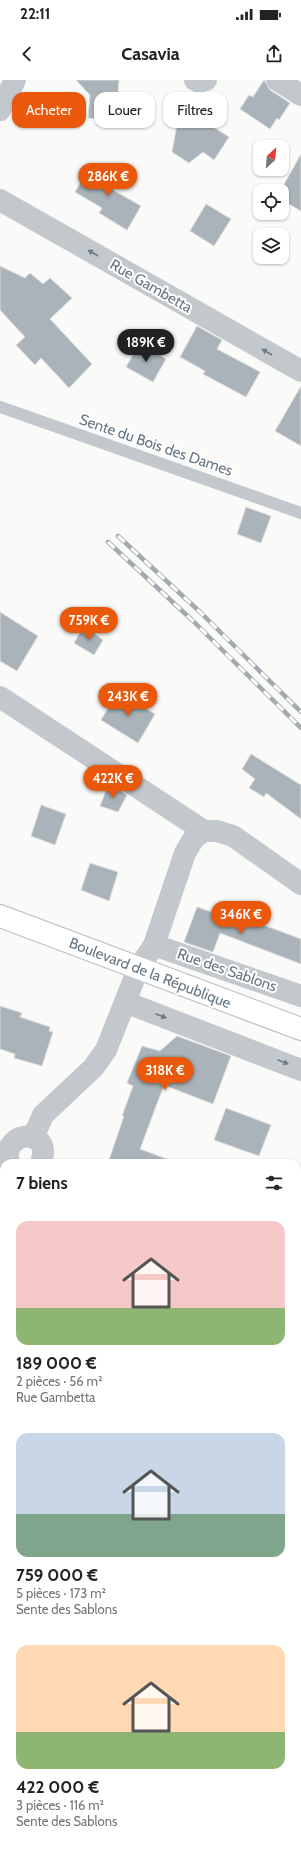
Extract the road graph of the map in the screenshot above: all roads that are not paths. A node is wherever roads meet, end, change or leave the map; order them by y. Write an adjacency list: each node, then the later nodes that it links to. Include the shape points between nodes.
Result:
1 (15, 80): 6 (street)
2 (195, 80): 3 (street)
3 (206, 80)
4 (277, 80): 5 (street)
5 (301, 95)
6 (0, 110)
7 (0, 200): 8 (street, Rue Gambetta, one-way to 7)
8 (301, 371)
9 (0, 407): 10 (lane, Sente du Bois des Dames)
10 (301, 513)
11 (0, 697): 12 (street)
12 (204, 831): 13 (street, via 217,831 233,836); 15 (street, via 194,838 185,853)
13 (301, 884)
14 (0, 916): 16 (main road, Boulevard de la République)
15 (154, 945): 16 (street); 17 (street, Rue des Sablons)
16 (145, 972): 18 (street); 19 (main road, Boulevard de la République)
17 (301, 996)
18 (125, 1002): 20 (street, one-way to 20); 21 (street, via 106,1050 93,1068 43,1115)
19 (301, 1029)
20 (301, 1070)
21 (33, 1138): 22 (street, via 17,1137 12,1140); 23 (street, via 41,1146)
22 (5, 1154)
23 (42, 1159)

